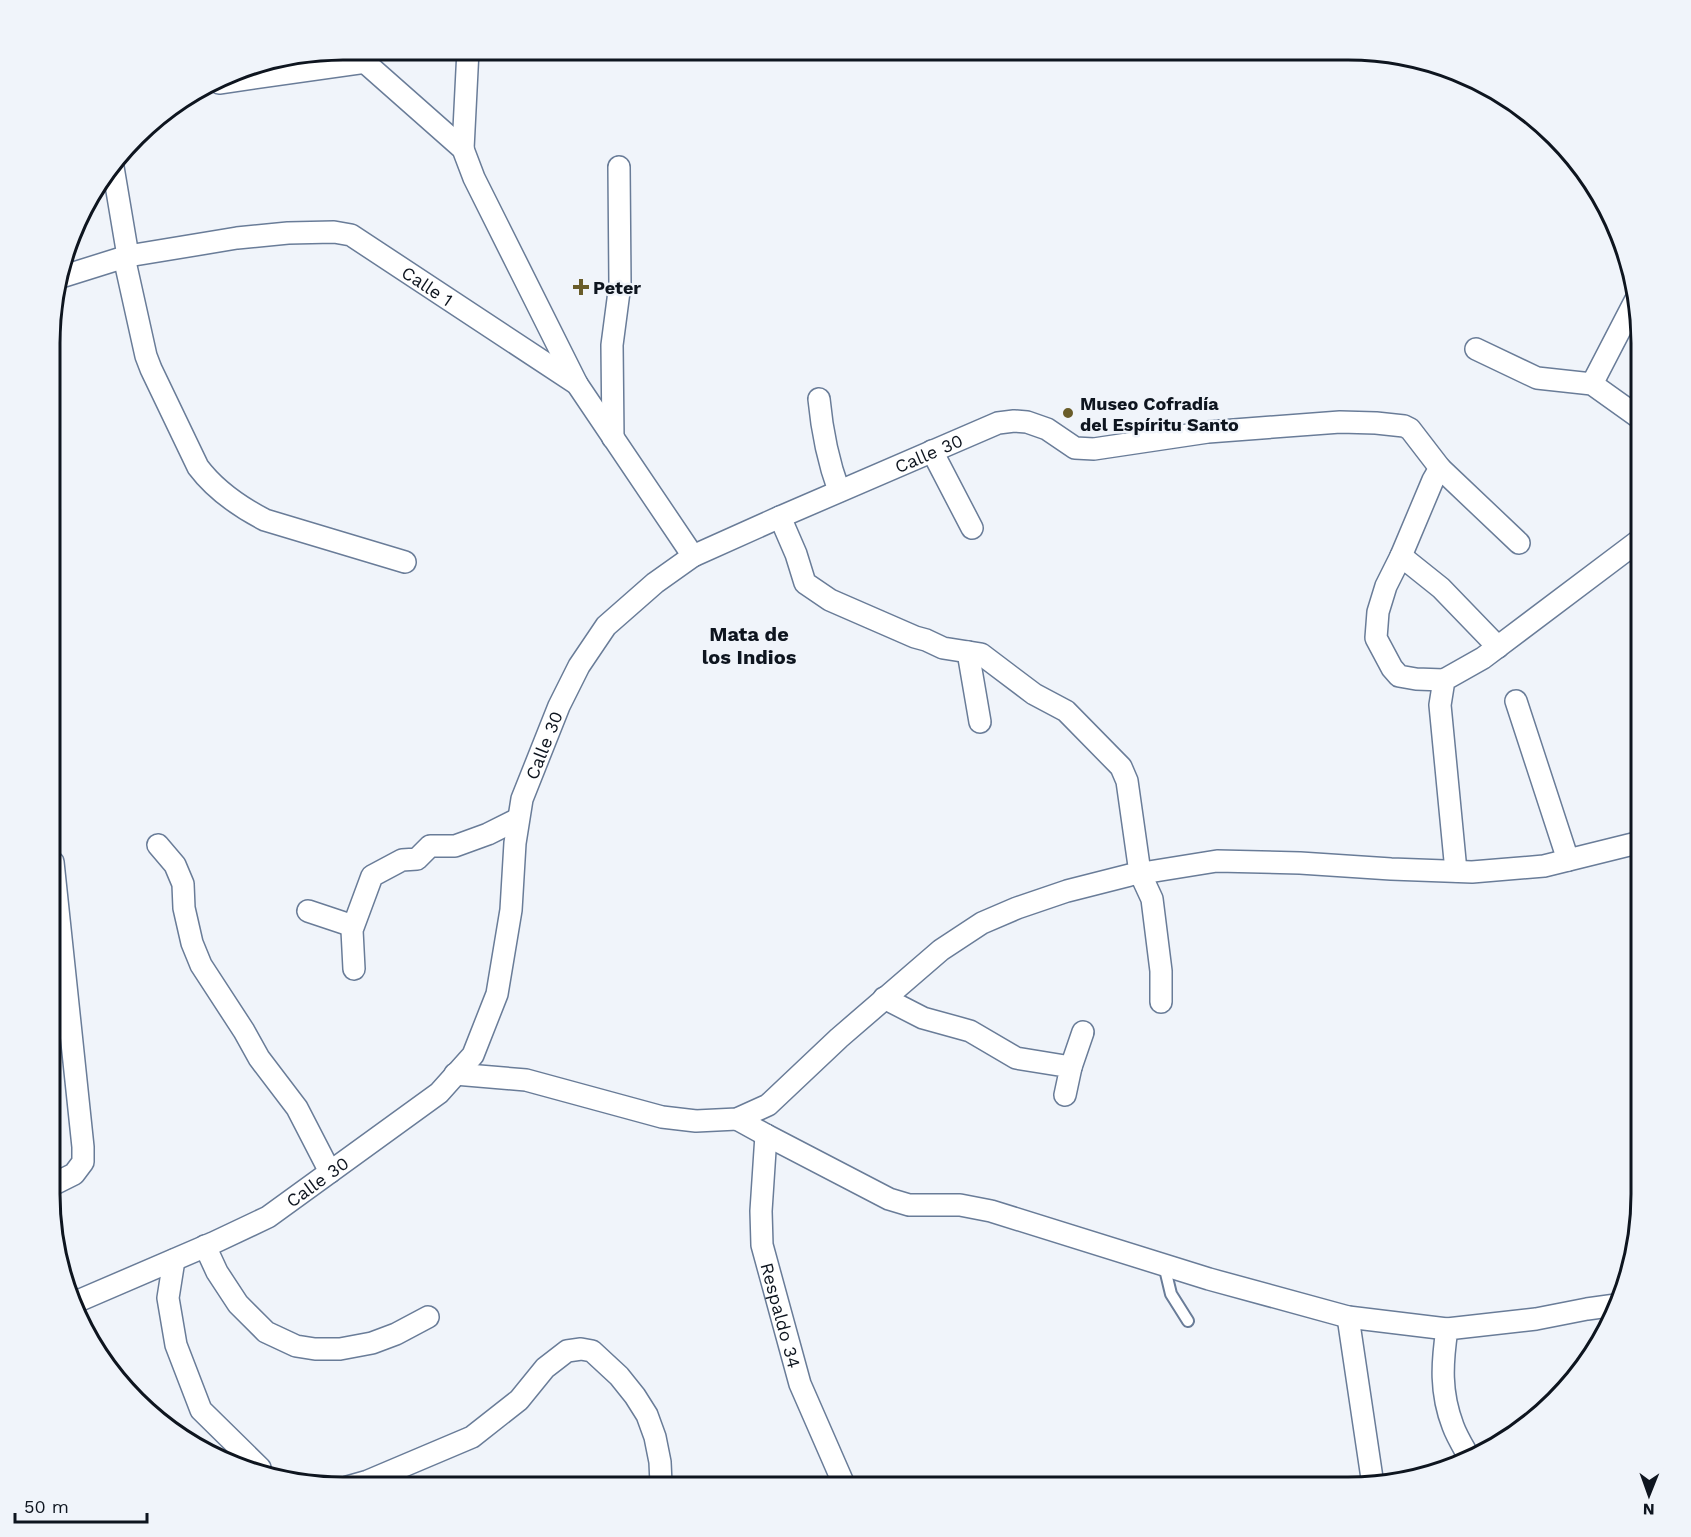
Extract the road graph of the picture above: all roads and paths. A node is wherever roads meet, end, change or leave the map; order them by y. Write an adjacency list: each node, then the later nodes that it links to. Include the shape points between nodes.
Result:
1 (335, 60): 4 (street)
2 (363, 60): 5 (street)
3 (467, 60): 5 (street)
4 (248, 77)
5 (463, 149): 12 (street)
6 (619, 167): 16 (street, via 620,284 612,345)
7 (114, 177): 8 (street)
8 (126, 256): 9 (street, Calle 1); 12 (street, Calle 1, via 288,233 351,235); 26 (street, via 146,356 206,478 265,520)
9 (69, 274)
10 (1629, 312): 13 (street)
11 (1476, 349): 13 (street, via 1536,378)
12 (577, 384): 16 (street, Calle 1)
13 (1592, 384): 15 (street)
14 (819, 399): 19 (street, via 830,465)
15 (1631, 412)
16 (613, 438): 24 (street, Calle 1)
17 (932, 451): 18 (street, Calle 30, via 998,423 1014,421 1047,429 1075,448 1094,449 1208,432 1376,423 1410,429); 19 (street, Calle 30); 21 (street)
18 (1440, 468): 22 (street, Calle 30); 25 (street)
19 (839, 491): 20 (street, Calle 30)
20 (780, 517): 24 (street, Calle 30); 28 (street, via 805,583 830,600 915,637)
21 (972, 528)
22 (1519, 543)
23 (1631, 547): 27 (street)
24 (693, 556): 32 (street, Calle 30, via 606,626 559,706 522,799)
25 (1401, 556): 27 (street, via 1441,588); 29 (street, via 1378,612 1377,638 1399,676)
26 (405, 562)
27 (1498, 647): 29 (street)
28 (968, 652): 31 (street); 37 (street, via 981,654 1034,694 1066,711 1121,767 1127,781)
29 (1444, 680): 36 (street, via 1440,705)
30 (1516, 701): 35 (street)
31 (980, 722)
32 (519, 819): 39 (street, via 455,846 430,846 417,859 402,860 372,876); 46 (street, Calle 30, via 497,994 473,1054)
33 (1631, 844): 35 (street)
34 (158, 845): 50 (street, via 175,865 183,884 184,908 201,965 259,1058 297,1108)
35 (1568, 860): 36 (street, via 1544,866)
36 (1456, 871): 37 (street, via 1217,861)
37 (1140, 873): 42 (street, via 1067,891 981,923 941,950); 43 (street, via 1152,899)
38 (308, 911): 39 (street)
39 (353, 927): 41 (street)
40 (60, 928): 51 (street, via 83,1162 74,1174)
41 (354, 969)
42 (884, 998): 45 (street, via 923,1018 970,1031 1016,1058); 48 (street, via 768,1105)
43 (1161, 1002)
44 (1083, 1032): 45 (street)
45 (1071, 1067): 47 (street)
46 (455, 1074): 48 (street, via 526,1080 662,1117 696,1122); 50 (street, Calle 30, via 439,1093)
47 (1065, 1095)
48 (737, 1119): 49 (street)
49 (766, 1135): 54 (street, via 889,1199 991,1211); 66 (street, Respaldo 34, via 762,1245 800,1384)
50 (330, 1172): 52 (street, Calle 30, via 268,1217)
51 (60, 1181)
52 (205, 1246): 53 (street, Calle 30); 57 (street, via 238,1304 266,1332 296,1346 340,1349 372,1343)
53 (174, 1260): 55 (street, Calle 30); 62 (street, via 168,1298 176,1346 201,1410)
54 (1164, 1265): 58 (street); 59 (lane, via 1171,1294)
55 (81, 1300)
56 (1607, 1306): 60 (street)
57 (428, 1317)
58 (1348, 1317): 60 (street); 63 (street)
59 (1188, 1321)
60 (1447, 1329): 61 (street, via 1444,1395)
61 (1466, 1451)
62 (255, 1463)
63 (1372, 1476)
64 (377, 1477): 65 (street, via 472,1437 519,1400 544,1368 567,1351 581,1349 592,1351 619,1376 647,1415 655,1437)
65 (661, 1477)
66 (841, 1477)

